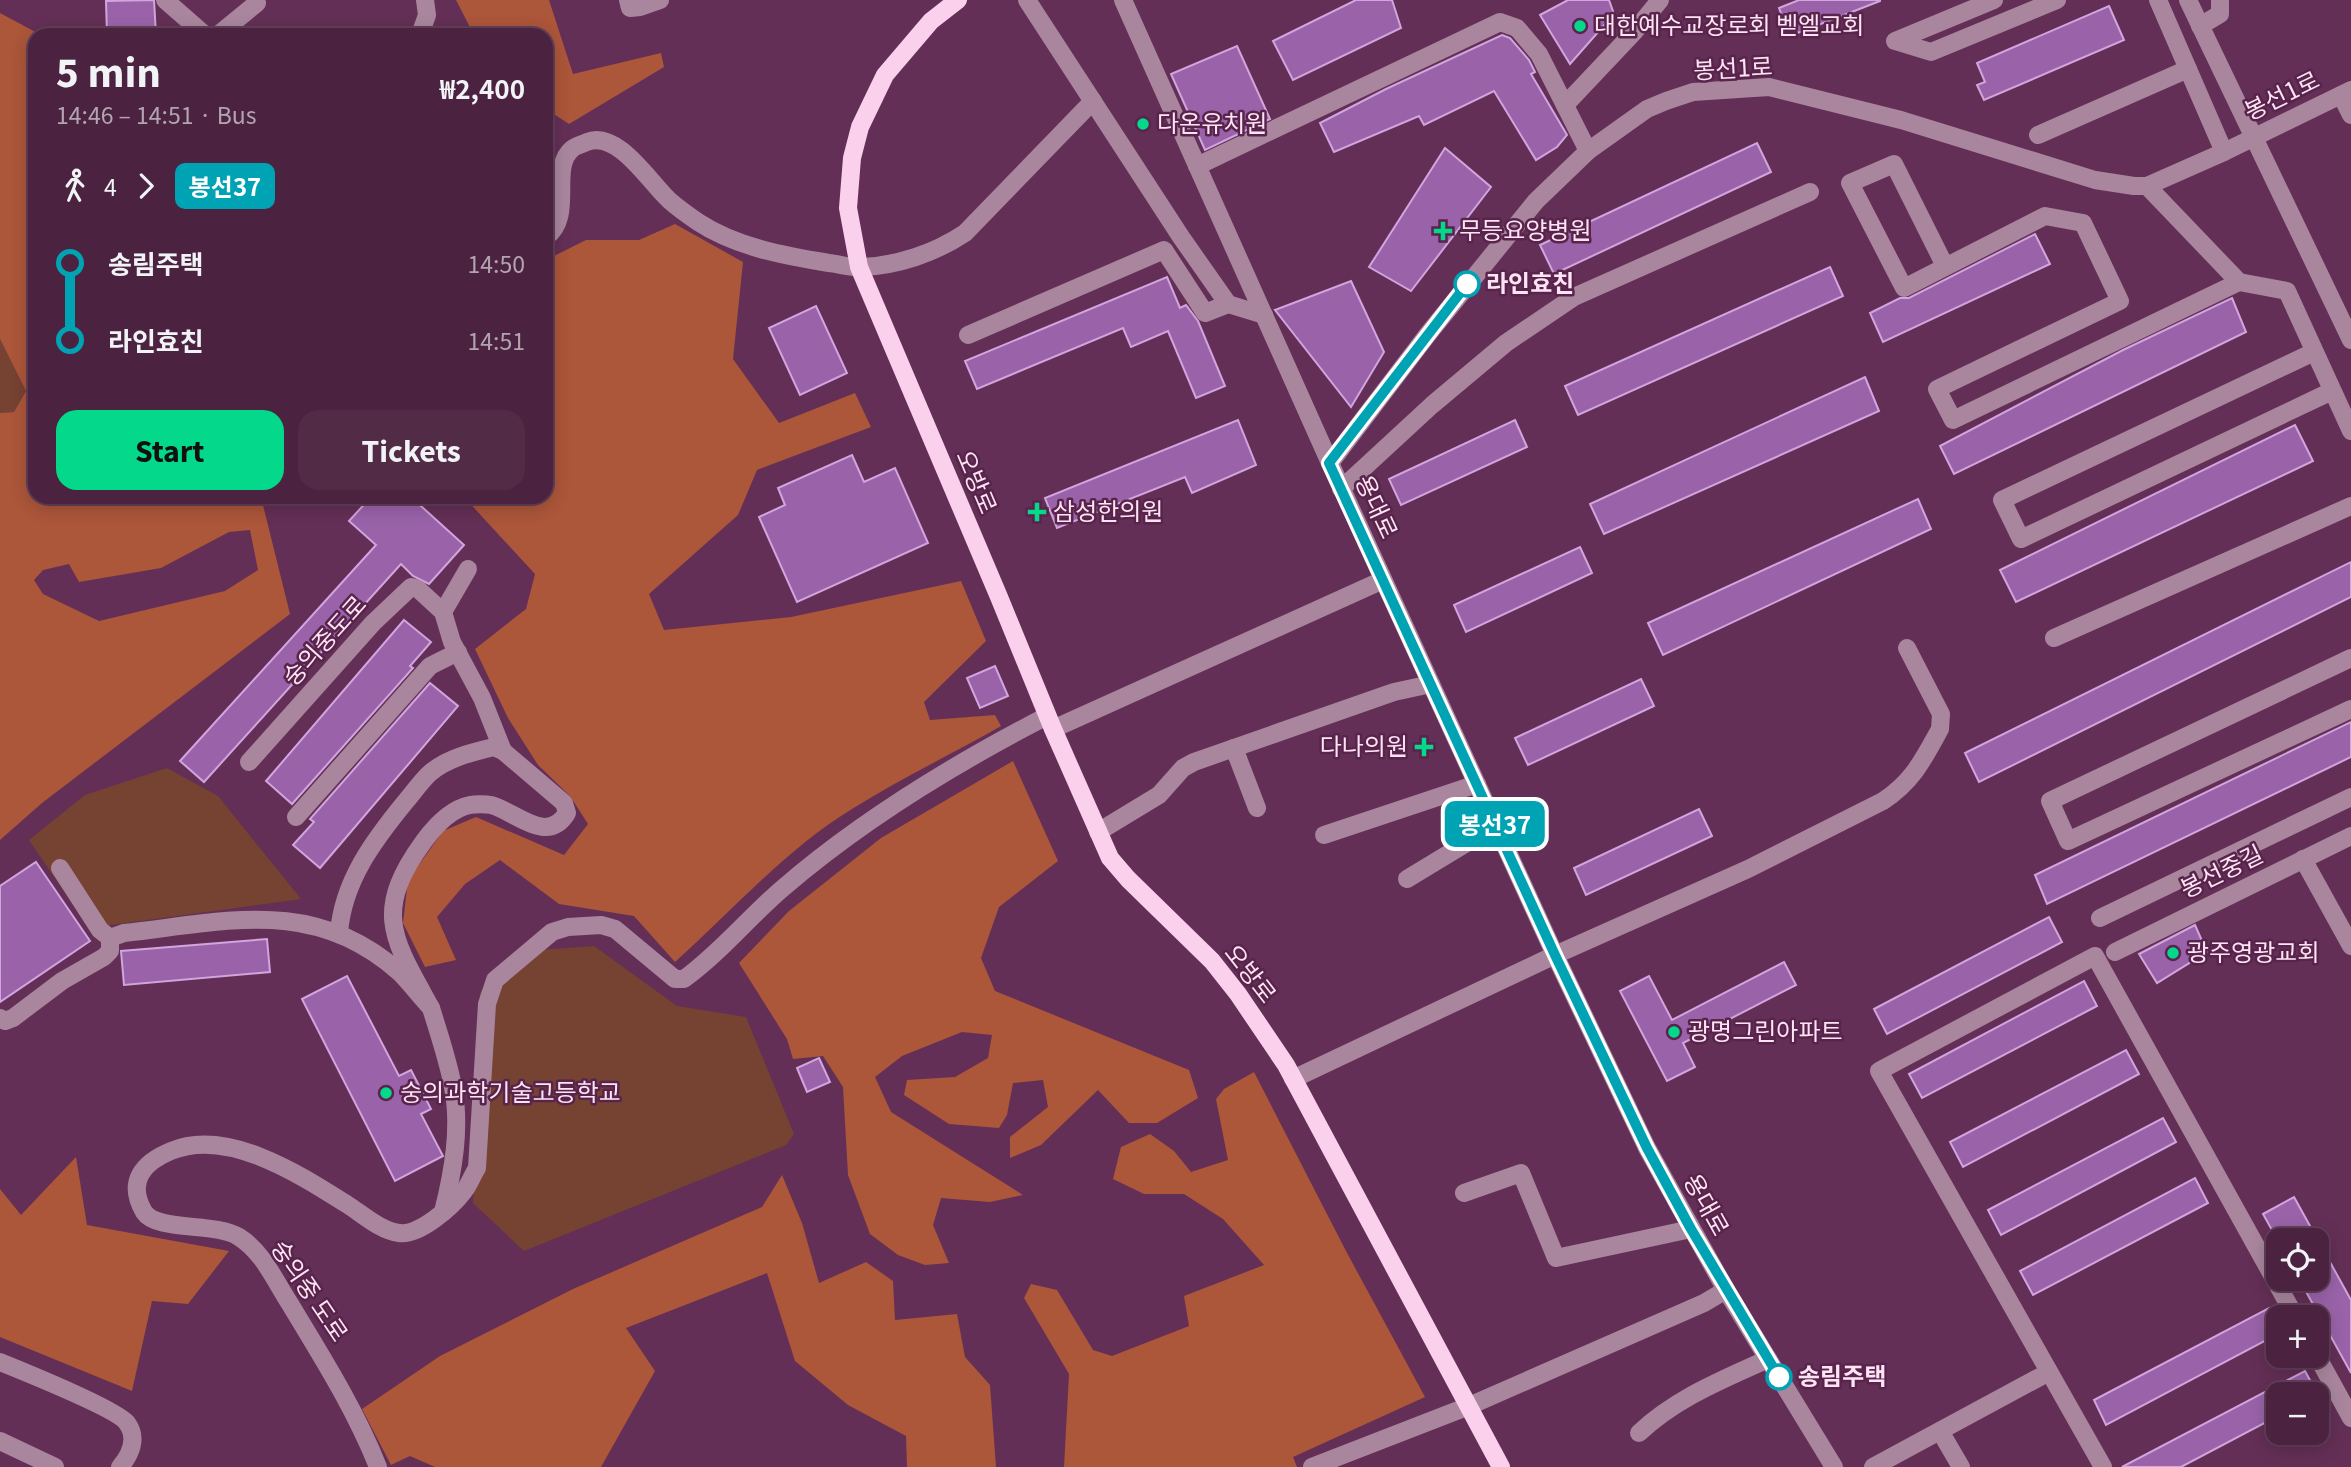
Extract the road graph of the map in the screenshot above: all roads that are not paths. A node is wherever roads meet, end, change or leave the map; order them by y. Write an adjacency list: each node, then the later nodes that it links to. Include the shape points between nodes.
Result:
1 (164, 0): 16 (street)
2 (425, 0): 18 (street)
3 (628, 0): 4 (street, via 630,8)
4 (660, 0)
5 (958, 0): 33 (main road, 오방로, via 931,21 885,75 860,127 848,208)
6 (1027, 0): 21 (street)
7 (1123, 0): 28 (street, 용대로)
8 (1660, 0): 22 (street)
9 (1994, 0): 10 (street, via 1895,41 1931,52)
10 (2057, 0)
11 (2158, 0): 19 (street)
12 (2188, 0): 15 (street)
13 (2220, 0): 15 (street, via 2220,14)
14 (257, 3): 17 (street)
15 (2200, 26): 25 (street)
16 (197, 28)
17 (227, 28)
18 (422, 28)
19 (2189, 69): 24 (street); 27 (street)
20 (2346, 92): 23 (street); 25 (street, 봉선1로)
21 (1093, 101): 33 (street, via 965,233 907,259); 35 (street)
22 (1565, 105): 26 (street); 28 (street, via 1539,54 1517,28 1500,22)
23 (2351, 115)
24 (2038, 135)
25 (2253, 137): 27 (street, 봉선1로); 38 (street)
26 (1588, 151): 29 (street, 봉선1로, via 1647,109 1666,101 1693,92 1769,87 1901,120 2095,180); 42 (street, 봉선1로, via 1536,201 1484,263)
27 (2224, 152): 29 (street, 봉선1로)
28 (1197, 166): 36 (street, 용대로)
29 (2147, 186): 34 (street)
30 (1810, 192): 43 (street, via 1574,297 1506,342)
31 (553, 230): 33 (street, via 561,212 563,166 571,149 591,140 611,143 701,224 748,246)
32 (1945, 266): 32 (street, via 1904,288 1850,183 1894,164); 34 (street, via 2045,216 2083,223 2120,301 1937,389 1953,420)
33 (859, 267): 54 (main road, 오방로)
34 (2239, 282): 39 (street, via 2287,291)
35 (1228, 304): 36 (street); 37 (street, via 1205,313 1164,250)
36 (1264, 315): 42 (street, 용대로)
37 (968, 335)
38 (2351, 340)
39 (2315, 352): 40 (street); 40 (street, via 2002,500 2021,540)
40 (2332, 391): 41 (street)
41 (2351, 430)
42 (1329, 463): 43 (street, 용대로)
43 (1341, 489): 46 (street, 용대로)
44 (2351, 506): 48 (street)
45 (468, 569): 47 (street)
46 (1383, 580): 52 (street, 용대로); 54 (street)
47 (443, 612): 50 (street, 숭의중도로); 57 (street, 숭의중도로, via 418,589 411,587 401,594)
48 (2054, 638)
49 (1907, 648): 74 (street, via 1942,721 1915,773 1901,788 1748,869)
50 (458, 652): 56 (street, 숭의중도로); 61 (street, via 430,666)
51 (2351, 658): 53 (street, via 2050,801 2068,841)
52 (1432, 684): 55 (street, via 1394,692); 58 (street, 용대로)
53 (2351, 709)
54 (1050, 723): 63 (main road, 오방로); 79 (street, 숭의중 도로, via 972,755 849,836 783,887 684,979 675,979 615,929 601,925 552,932 495,980 487,1004 477,1168 464,1191)
55 (1234, 748): 60 (street); 63 (street, via 1183,768 1159,795)
56 (503, 751): 70 (street, via 486,749 450,760 431,772 362,860); 75 (street, via 564,803 567,813 550,827 520,820 492,805 469,805 448,814 415,853 396,891 395,935)
57 (249, 762)
58 (1477, 784): 62 (street, 용대로); 64 (street)
59 (2351, 797): 69 (street)
60 (1257, 808)
61 (296, 817)
62 (1496, 825): 68 (street); 74 (street, 용대로)
63 (1098, 832): 77 (main road, 오방로, via 1128,879 1212,961)
64 (1324, 835)
65 (2351, 836): 66 (street, 봉선중길)
66 (2303, 859): 72 (street); 73 (street, 봉선중길)
67 (60, 868): 71 (street)
68 (1407, 879)
69 (2099, 918)
70 (339, 933): 71 (street, via 267,918); 75 (street, via 400,973)
71 (110, 938): 76 (street, via 110,951 104,957 13,1018)
72 (2351, 946)
73 (2115, 952)
74 (1555, 955): 77 (street); 80 (street, 용대로)
75 (430, 1008): 79 (street, via 454,1090 456,1131)
76 (0, 1018)
77 (1293, 1079): 87 (main road, 오방로)
78 (1464, 1193): 80 (street, via 1521,1173 1556,1258)
79 (443, 1212): 94 (street, 숭의중 도로, via 417,1230 399,1233 292,1170 243,1152 204,1145 178,1148 153,1158 142,1169 138,1198 146,1215 162,1223 239,1236 259,1255 324,1356)
80 (1691, 1229): 81 (street, 용대로)
81 (1726, 1290): 83 (street, 용대로); 87 (street)
82 (2289, 1305): 86 (street, via 2095,956 1878,1071)
83 (1768, 1359): 90 (street, via 1673,1405); 97 (street, 용대로)
84 (0, 1362): 93 (street, via 127,1421 133,1444)
85 (2324, 1368): 88 (street)
86 (2049, 1372): 89 (street); 100 (street)
87 (1469, 1406): 95 (street); 96 (main road, 오방로)
88 (2351, 1418)
89 (1940, 1431): 98 (street); 99 (street)
90 (1639, 1433)
91 (0, 1441): 92 (street)
92 (55, 1467)
93 (120, 1467)
94 (379, 1467)
95 (1312, 1467)
96 (1501, 1467)
97 (1834, 1467)
98 (1873, 1467)
99 (1961, 1467)
100 (2103, 1467)

